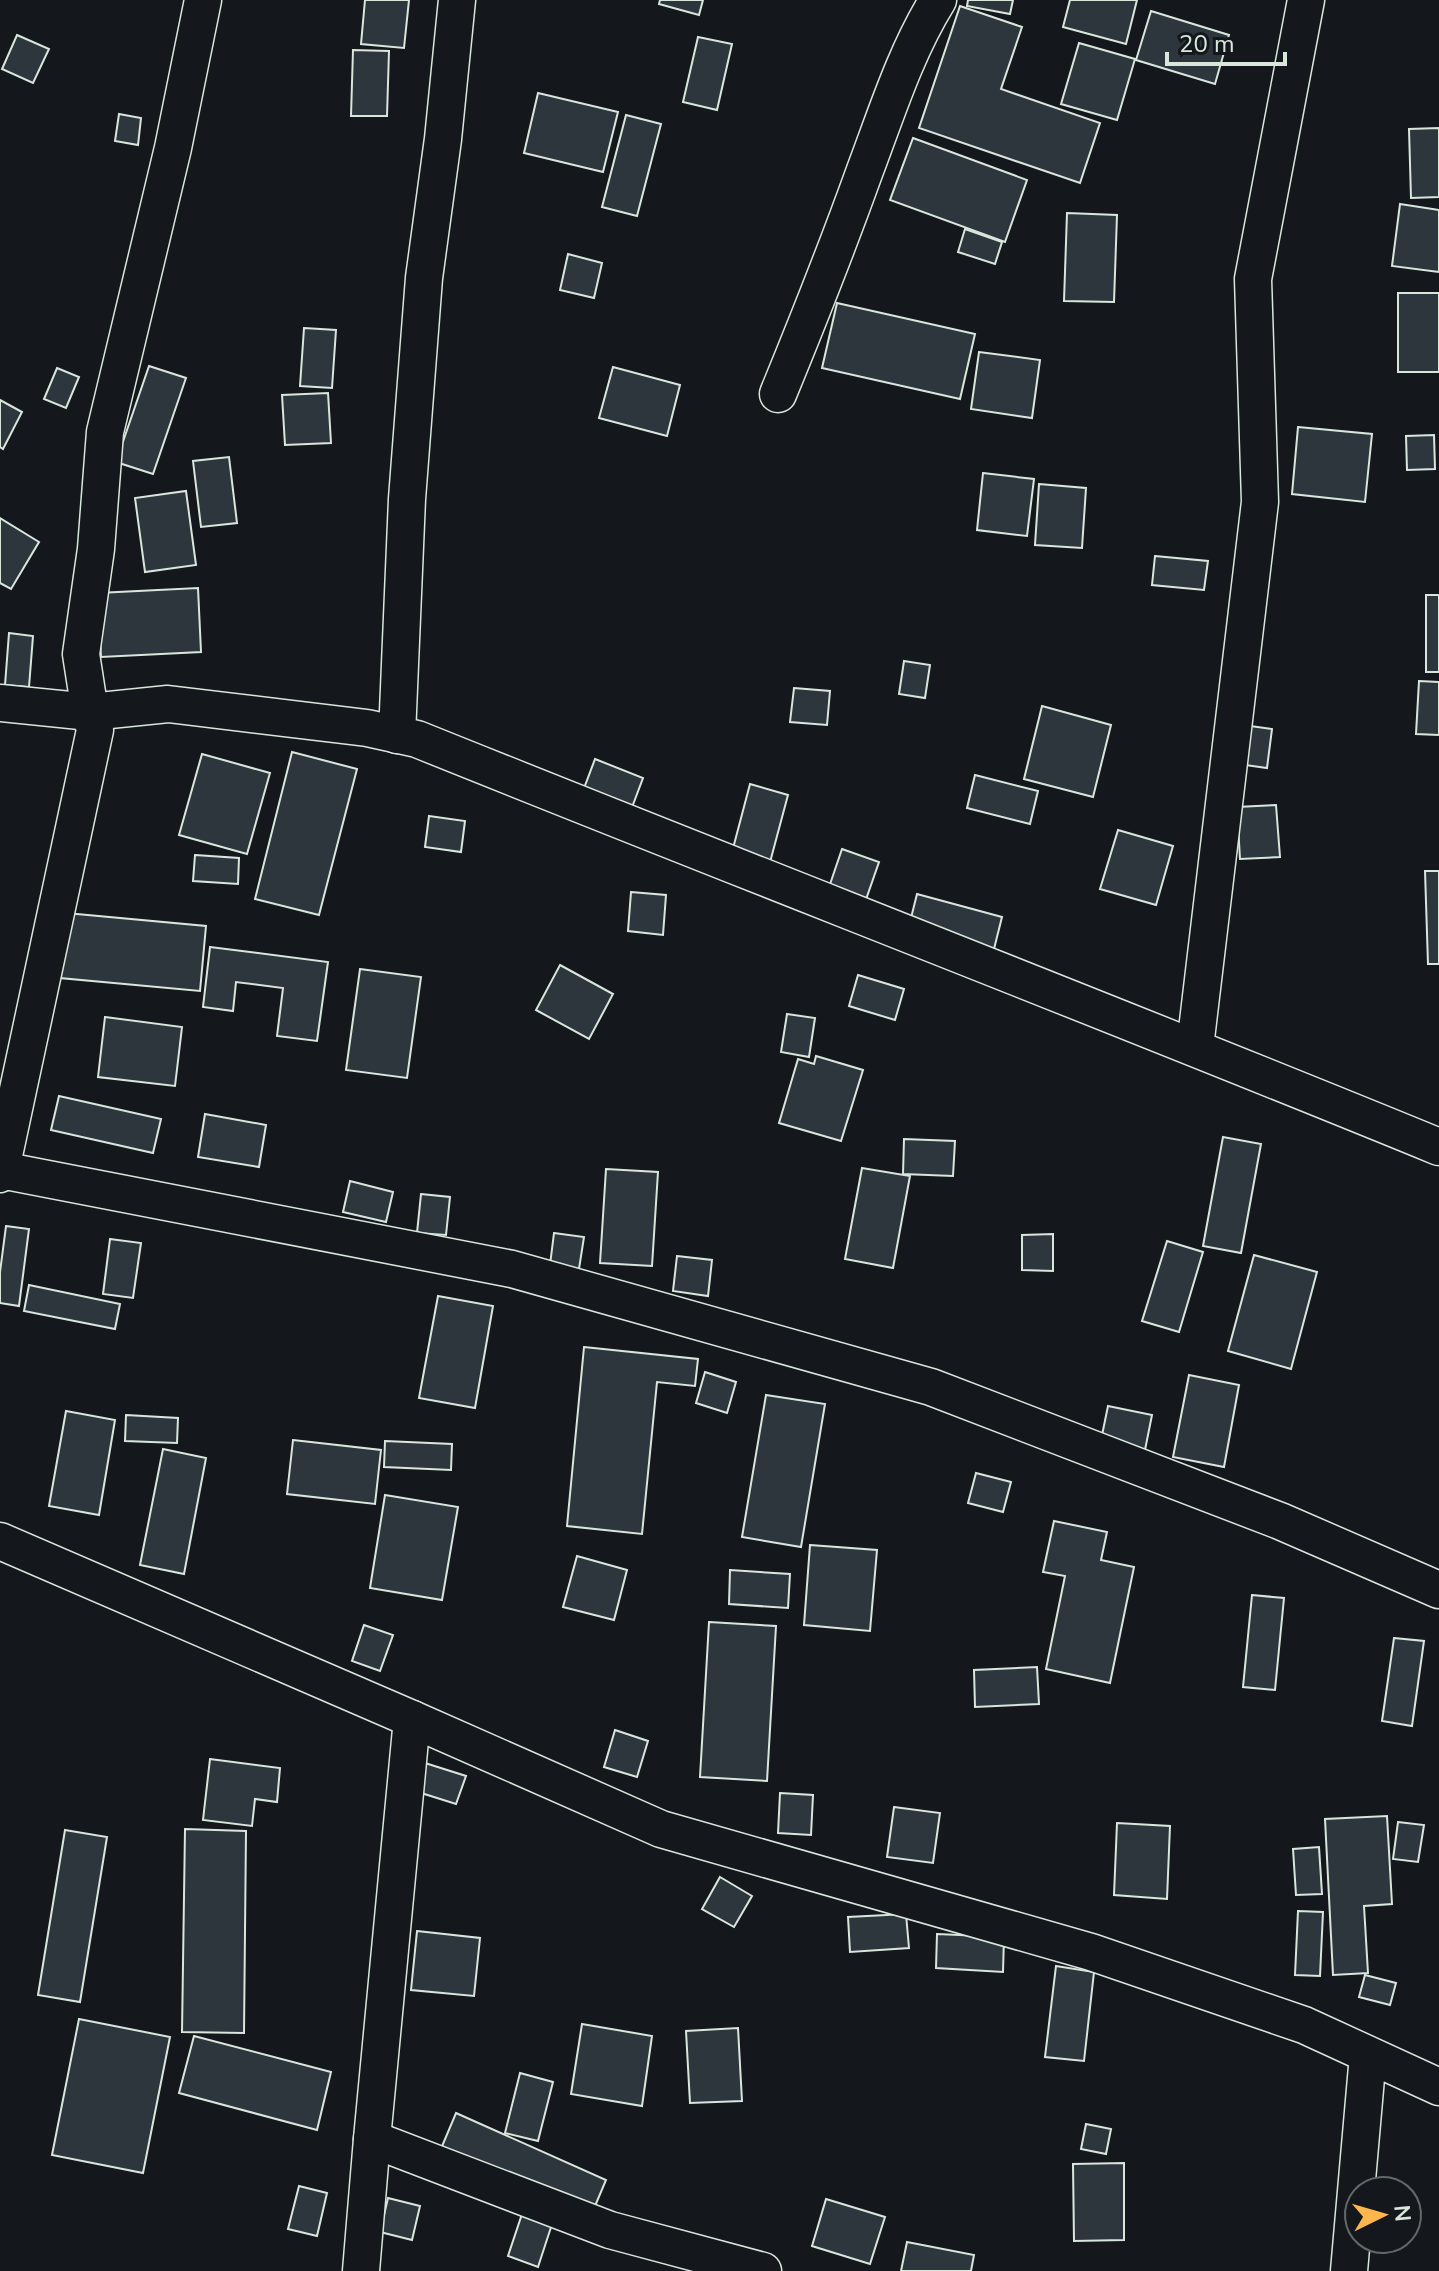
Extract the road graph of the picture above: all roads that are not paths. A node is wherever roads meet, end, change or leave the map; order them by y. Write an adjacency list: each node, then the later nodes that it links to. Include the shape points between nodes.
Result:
1 (203, 0): 7 (street, via 105,432 81,654)
2 (457, 0): 8 (street, via 422,310)
3 (938, 0): 5 (street, via 897,84)
4 (1306, 0): 9 (street, via 1253,279 1260,502)
5 (778, 394)
6 (0, 703): 7 (street)
7 (90, 712): 8 (street, via 168,704); 11 (street, via 95,730)
8 (397, 735): 9 (street)
9 (1195, 1047): 10 (street)
10 (1439, 1147)
11 (0, 1172): 13 (street, via 512,1269 931,1387 1280,1521)
12 (0, 1541): 14 (street)
13 (1439, 1590)
14 (412, 1719): 15 (street, via 661,1829 1091,1952 1304,2025); 17 (street)
15 (1368, 2055): 16 (street); 20 (street)
16 (1439, 2087)
17 (372, 2139): 18 (street); 19 (street, via 610,2230)
18 (361, 2271)
19 (763, 2271)
20 (1349, 2271)

